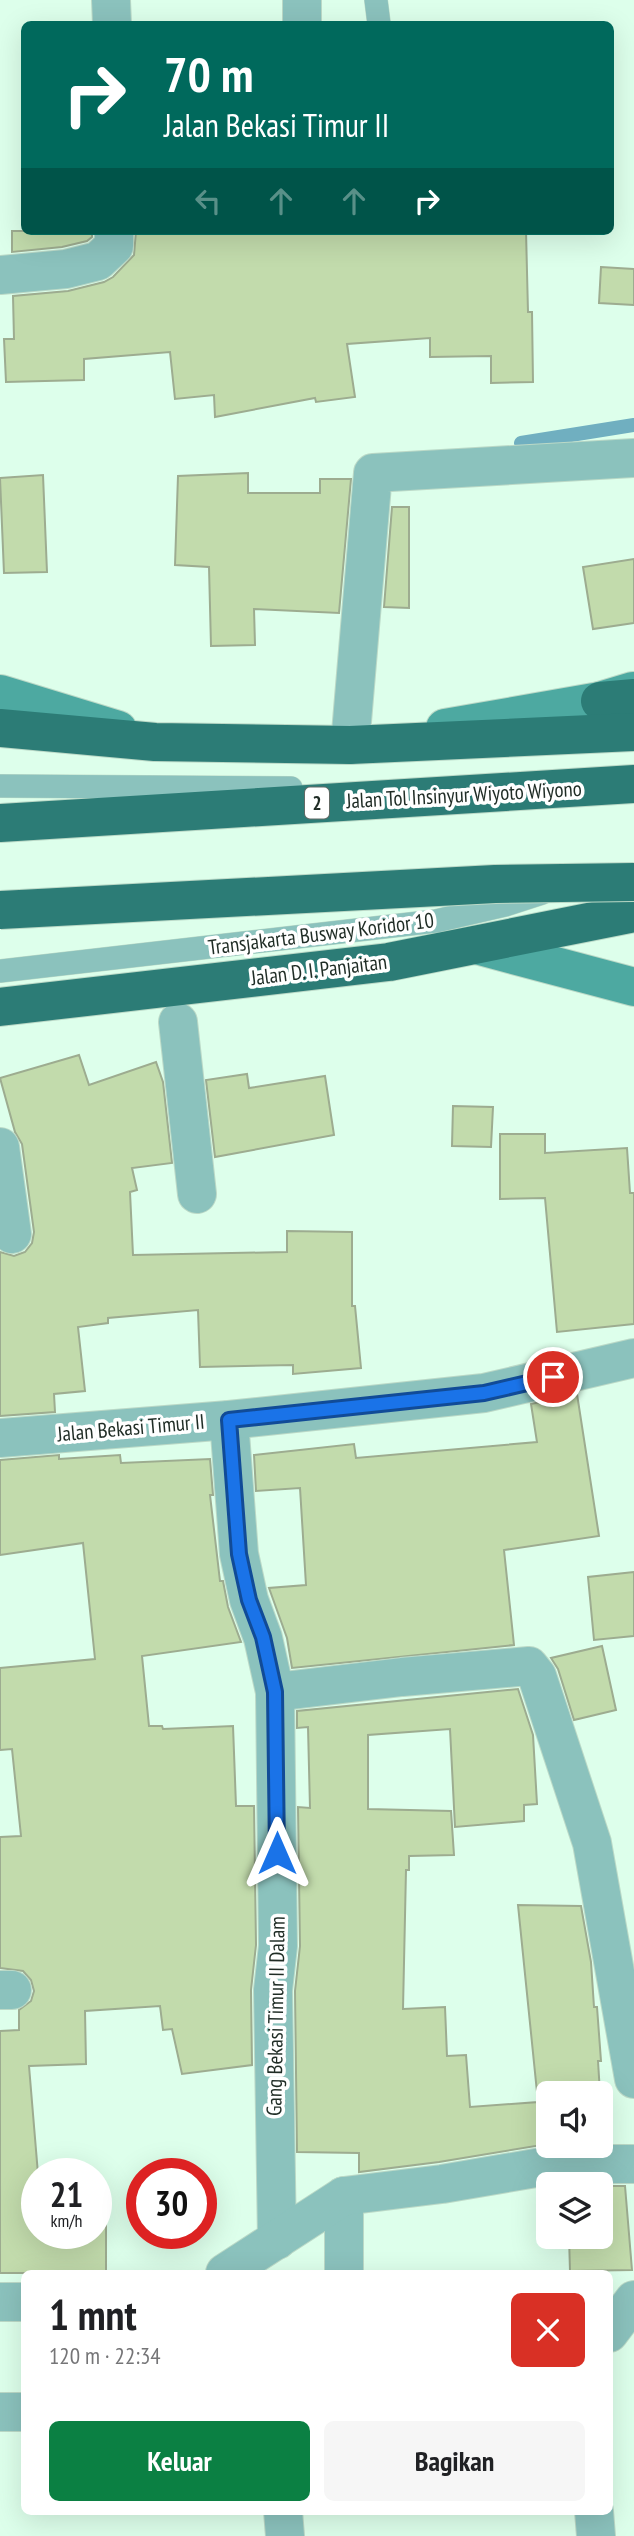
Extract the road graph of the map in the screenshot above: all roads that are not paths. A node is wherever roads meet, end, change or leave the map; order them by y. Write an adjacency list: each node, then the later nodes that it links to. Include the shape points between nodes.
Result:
1 (111, 0): 4 (street)
2 (302, 0): 5 (street)
3 (376, 0): 6 (lane)
4 (112, 21)
5 (302, 21)
6 (379, 21)
7 (114, 235): 8 (street, via 114,246 98,261)
8 (0, 275)
9 (634, 458): 15 (street, via 373,472)
10 (0, 694): 14 (street)
11 (623, 696): 15 (street)
12 (0, 728): 14 (highway)
13 (634, 733): 15 (highway)
14 (155, 742): 15 (highway)
15 (350, 745)
16 (634, 773): 18 (lane, via 288,788)
17 (634, 784): 19 (highway, Jalan Tol Insinyur Wiyoto Wiyono / 2)
18 (0, 786)
19 (0, 822)
20 (634, 862): 25 (lane, Transjakarta Busway Koridor 10, via 505,905 436,921)
21 (634, 882): 22 (highway, bridge, via 495,884)
22 (0, 910)
23 (634, 913): 24 (highway, Jalan D. I. Panjaitan)
24 (476, 945): 26 (street); 27 (highway, Jalan D. I. Panjaitan, via 389,962)
25 (0, 971)
26 (634, 987)
27 (0, 1007)
28 (178, 1022): 30 (street)
29 (0, 1147): 31 (street)
30 (197, 1194)
31 (12, 1234)
32 (634, 1357): 33 (street, Jalan Bekasi Timur II, via 484,1393)
33 (229, 1420): 34 (street, Jalan Bekasi Timur II); 35 (street, Gang Bekasi Timur II Dalam, via 239,1554)
34 (0, 1438)
35 (275, 1692): 36 (street, via 529,1666 537,1676 592,1843); 39 (street, Gang Bekasi Timur II Dalam)
36 (634, 2078)
37 (634, 2164): 38 (street, via 559,2164)
38 (344, 2196): 39 (street); 41 (street)
39 (277, 2240): 40 (street)
40 (231, 2270)
41 (344, 2270)
42 (634, 2300): 45 (street)
43 (0, 2302): 44 (street)
44 (21, 2302)
45 (613, 2328)
46 (0, 2412): 47 (street)
47 (21, 2412)
48 (283, 2515): 50 (street)
49 (594, 2515): 51 (street)
50 (285, 2536)
51 (596, 2536)

